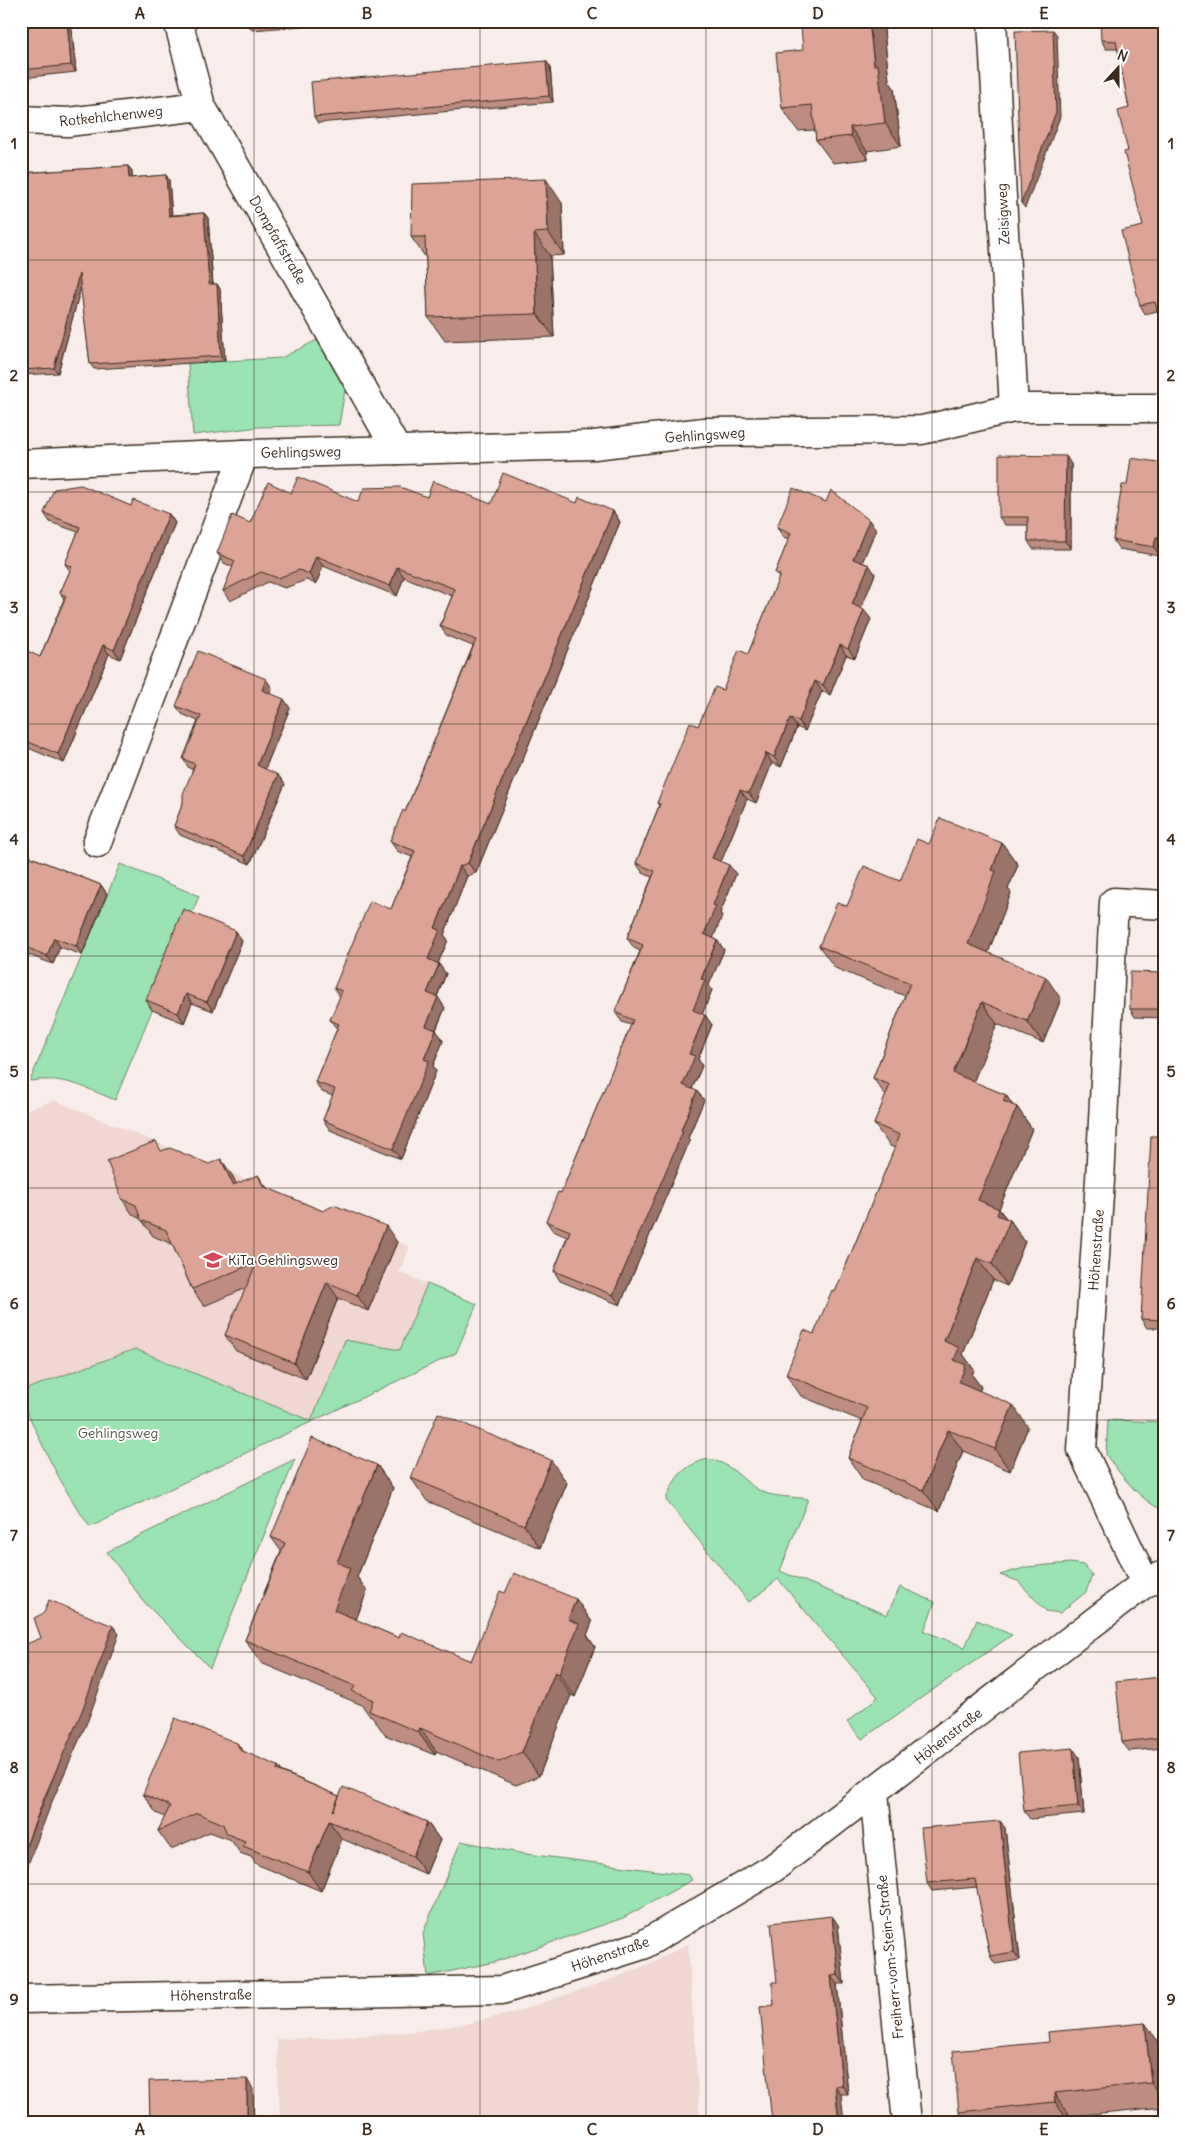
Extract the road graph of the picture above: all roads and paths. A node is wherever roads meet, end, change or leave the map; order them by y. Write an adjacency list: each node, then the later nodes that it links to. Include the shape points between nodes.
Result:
1 (178, 21): 3 (street, Dompfaffstraße)
2 (992, 21): 5 (street, Zeisigweg)
3 (201, 106): 4 (street, Rotkehlchenweg, via 68,122); 7 (street, Dompfaffstraße)
4 (21, 120)
5 (1014, 408): 6 (street, Gehlingsweg); 7 (street, Gehlingsweg, via 922,430 704,432 594,445)
6 (1164, 408)
7 (398, 450): 8 (street, Gehlingsweg)
8 (244, 454): 9 (street, Gehlingsweg); 10 (street, Gehlingsweg)
9 (21, 464)
10 (97, 843)
11 (1164, 905): 12 (street, Höhenstraße, via 1114,902 1082,1450)
12 (1154, 1579): 13 (street, Höhenstraße)
13 (874, 1793): 14 (street, Höhenstraße, via 772,1870 643,1945 502,1990); 15 (street, Freiherr-vom-Stein-Straße)
14 (21, 1999)
15 (907, 2122)

